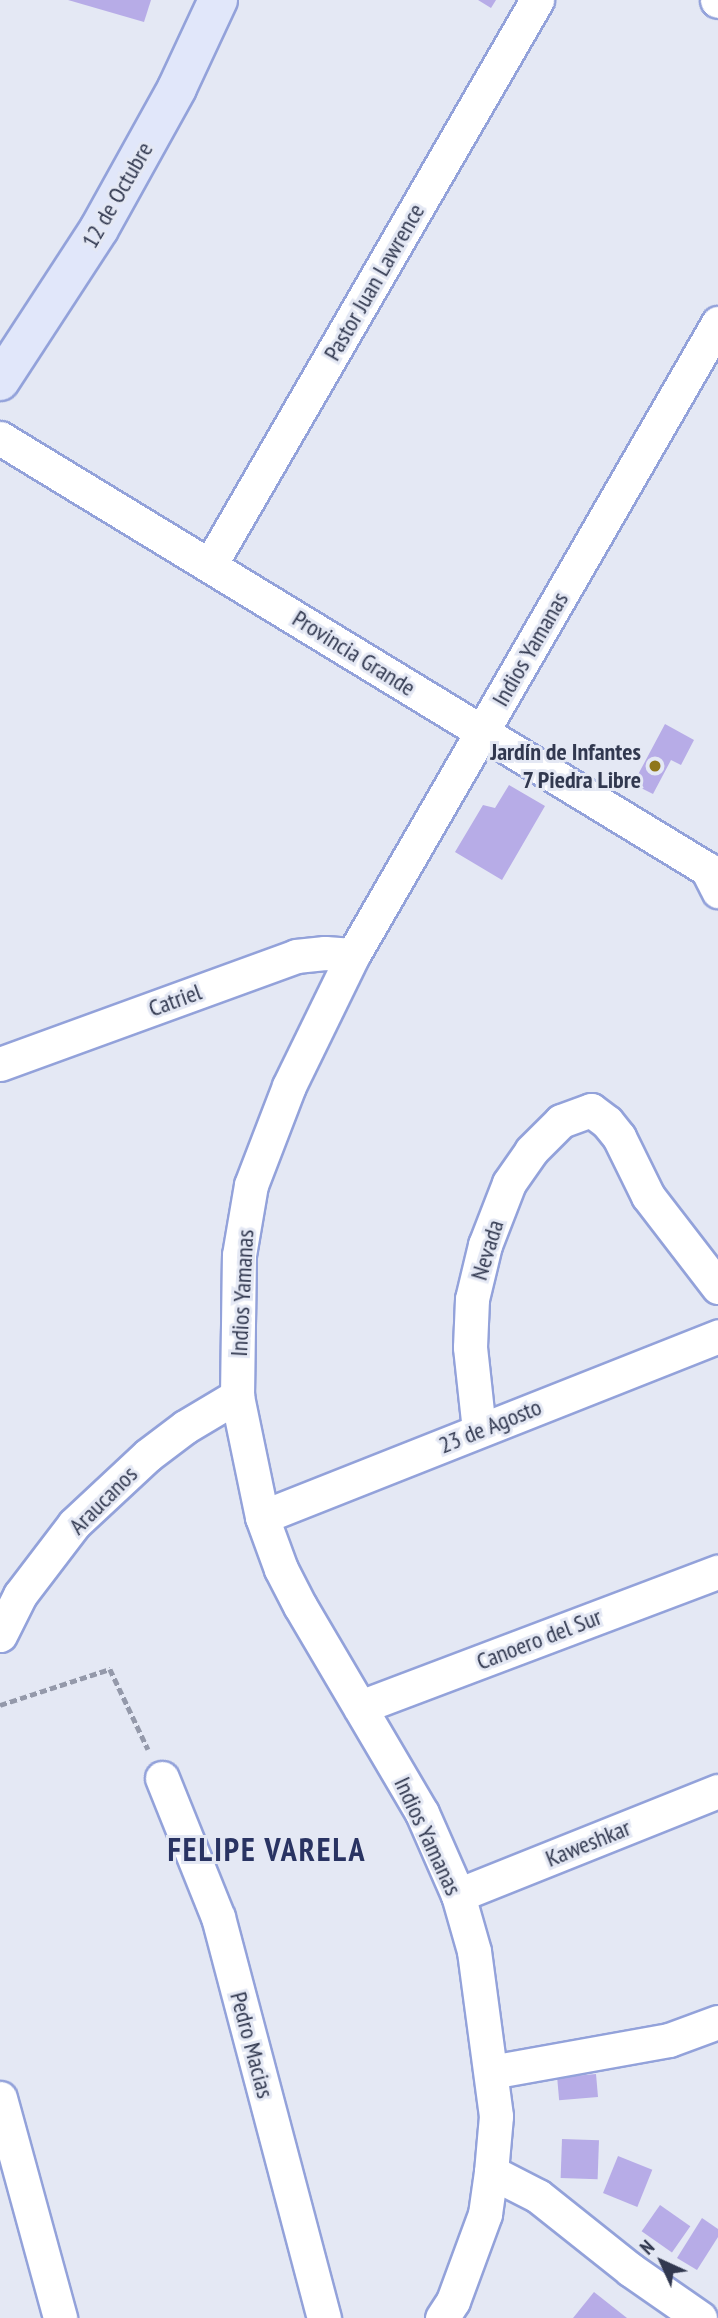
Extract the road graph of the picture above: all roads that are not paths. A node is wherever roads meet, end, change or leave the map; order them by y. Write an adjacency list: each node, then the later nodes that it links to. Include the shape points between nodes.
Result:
1 (218, 0): 4 (main road, 12 de Octubre, via 177,88 99,229)
2 (537, 0): 6 (street, Pastor Juan Lawrence)
3 (718, 323): 7 (street, Indios Yamanas)
4 (0, 381)
5 (0, 438): 6 (street, Provincia Grande)
6 (210, 565): 7 (street, Provincia Grande)
7 (482, 732): 8 (street, Provincia Grande); 9 (street, Indios Yamanas)
8 (715, 876)
9 (353, 955): 10 (street, Catriel, via 296,956); 13 (street, Indios Yamanas, via 289,1086 251,1185 239,1255)
10 (0, 1065)
11 (718, 1287): 14 (street, Nevada, via 648,1196 607,1122 591,1110 561,1121 531,1151 509,1183 485,1245 472,1299 470,1347)
12 (718, 1336): 14 (street, 23 de Agosto)
13 (237, 1395): 15 (street, Indios Yamanas); 17 (street, Araucanos, via 148,1455 74,1524 20,1595)
14 (479, 1430): 15 (street, 23 de Agosto)
15 (262, 1517): 18 (street, Indios Yamanas, via 300,1606)
16 (718, 1572): 18 (street, Canoero del Sur)
17 (0, 1635)
18 (360, 1707): 21 (street, Indios Yamanas, via 422,1813)
19 (162, 1778): 27 (street, Pedro Macias, via 218,1917)
20 (718, 1791): 21 (street, Kaweshkar)
21 (458, 1895): 23 (street, Indios Yamanas, via 474,1951)
22 (718, 2022): 23 (street, via 669,2040)
23 (491, 2071): 25 (street, Indios Yamanas, via 496,2116)
24 (0, 2098): 26 (street)
25 (491, 2172): 28 (street, Indios Yamanas, via 485,2214 453,2301); 29 (street, via 538,2196)
26 (60, 2318)
27 (324, 2318)
28 (442, 2318)
29 (700, 2318)

